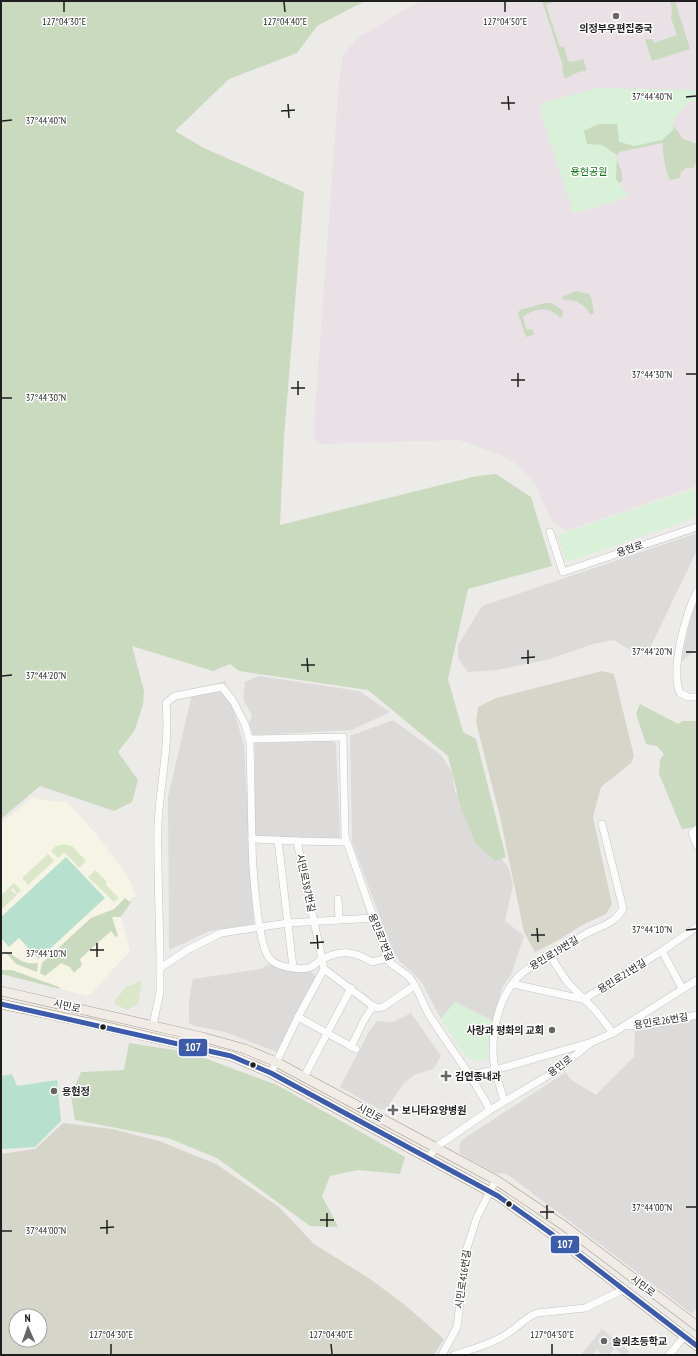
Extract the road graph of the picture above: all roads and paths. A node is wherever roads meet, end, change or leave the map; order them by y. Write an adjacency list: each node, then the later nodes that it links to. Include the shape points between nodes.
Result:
1 (697, 526): 2 (street, 용현로, via 563,572)
2 (550, 532)
3 (697, 591): 4 (street, via 686,616 677,673 680,693 688,697)
4 (697, 697)
5 (249, 739): 8 (street); 11 (street, 용민로7번길, via 343,737); 25 (street, via 245,724 222,687 175,696 166,703 168,722 165,764 160,782 158,826)
6 (602, 824): 21 (street, 용민로19번길, via 623,908 620,914 607,924)
7 (697, 828): 12 (street, via 692,833)
8 (252, 839): 9 (street, 시민로387번길); 18 (street, via 252,865)
9 (278, 840): 10 (street, 시민로387번길); 17 (street, via 281,882 286,898)
10 (298, 841): 11 (street); 16 (street, 시민로387번길)
11 (346, 842): 14 (street, 용민로7번길)
12 (697, 846)
13 (338, 899): 15 (street)
14 (374, 918): 15 (street); 22 (street, 용민로7번길)
15 (339, 920): 16 (street)
16 (315, 922): 17 (street); 23 (street, 시민로387번길)
17 (288, 923): 18 (street); 24 (street)
18 (260, 927): 24 (street, via 264,950 270,959 277,964); 25 (street, via 214,936)
19 (697, 927): 20 (street, 용민로21번길)
20 (662, 951): 31 (street); 33 (street, 용민로21번길)
21 (550, 956): 28 (street, 용민로19번길, via 527,968); 33 (street, via 568,983)
22 (388, 958): 23 (street, via 372,962 355,953 342,951); 29 (street, 용민로7번길, via 392,965 406,974)
23 (322, 960): 24 (street, via 310,967); 26 (street, 시민로387번길)
24 (293, 967)
25 (160, 968): 38 (street, via 160,992)
26 (324, 969): 30 (street); 37 (street)
27 (697, 980): 31 (street, 용민로)
28 (513, 984): 33 (street); 44 (street, 용민로19번길, via 500,1007 495,1028 492,1050)
29 (414, 986): 35 (street, via 383,1007); 46 (street, 용민로7번길, via 425,1009)
30 (350, 988): 35 (street); 41 (street)
31 (682, 988): 39 (street, 용민로)
32 (1, 991): 38 (main road, 시민로)
33 (584, 999): 40 (street, 용민로21번길)
34 (1, 1004): 45 (main road, 시민로, via 231,1056)
35 (373, 1006): 41 (street, via 363,1022 353,1048)
36 (697, 1015): 39 (street, 용민로26번길, via 654,1024)
37 (298, 1017): 41 (street); 43 (street)
38 (153, 1025): 43 (main road, 시민로, via 223,1042)
39 (624, 1026): 40 (street, 용민로)
40 (613, 1033): 42 (street, 용민로)
41 (327, 1034): 47 (street)
42 (592, 1042): 44 (street); 48 (street, 용민로, via 554,1072)
43 (276, 1062): 45 (street); 47 (main road, 시민로)
44 (495, 1070): 46 (street); 48 (street, 용민로19번길)
45 (271, 1073): 51 (main road, 시민로)
46 (470, 1075): 49 (street, 용민로7번길)
47 (304, 1077): 50 (main road, 시민로)
48 (504, 1101): 49 (street, 용민로)
49 (490, 1110): 50 (street, 용민로)
50 (436, 1147): 51 (street, 용민로); 52 (main road, 시민로)
51 (428, 1158): 53 (main road, 시민로)
52 (496, 1180): 53 (street, 시민로416번길); 55 (main road, 시민로, via 563,1224)
53 (490, 1191): 54 (main road, 시민로); 58 (street, 시민로416번길, via 477,1217 466,1251 457,1327)
54 (625, 1289): 56 (main road, 시민로); 59 (street, via 585,1308 537,1313 511,1332)
55 (696, 1322)
56 (684, 1337): 57 (main road, 시민로); 60 (street)
57 (697, 1346)
58 (442, 1355)
59 (454, 1355)
60 (669, 1355)

